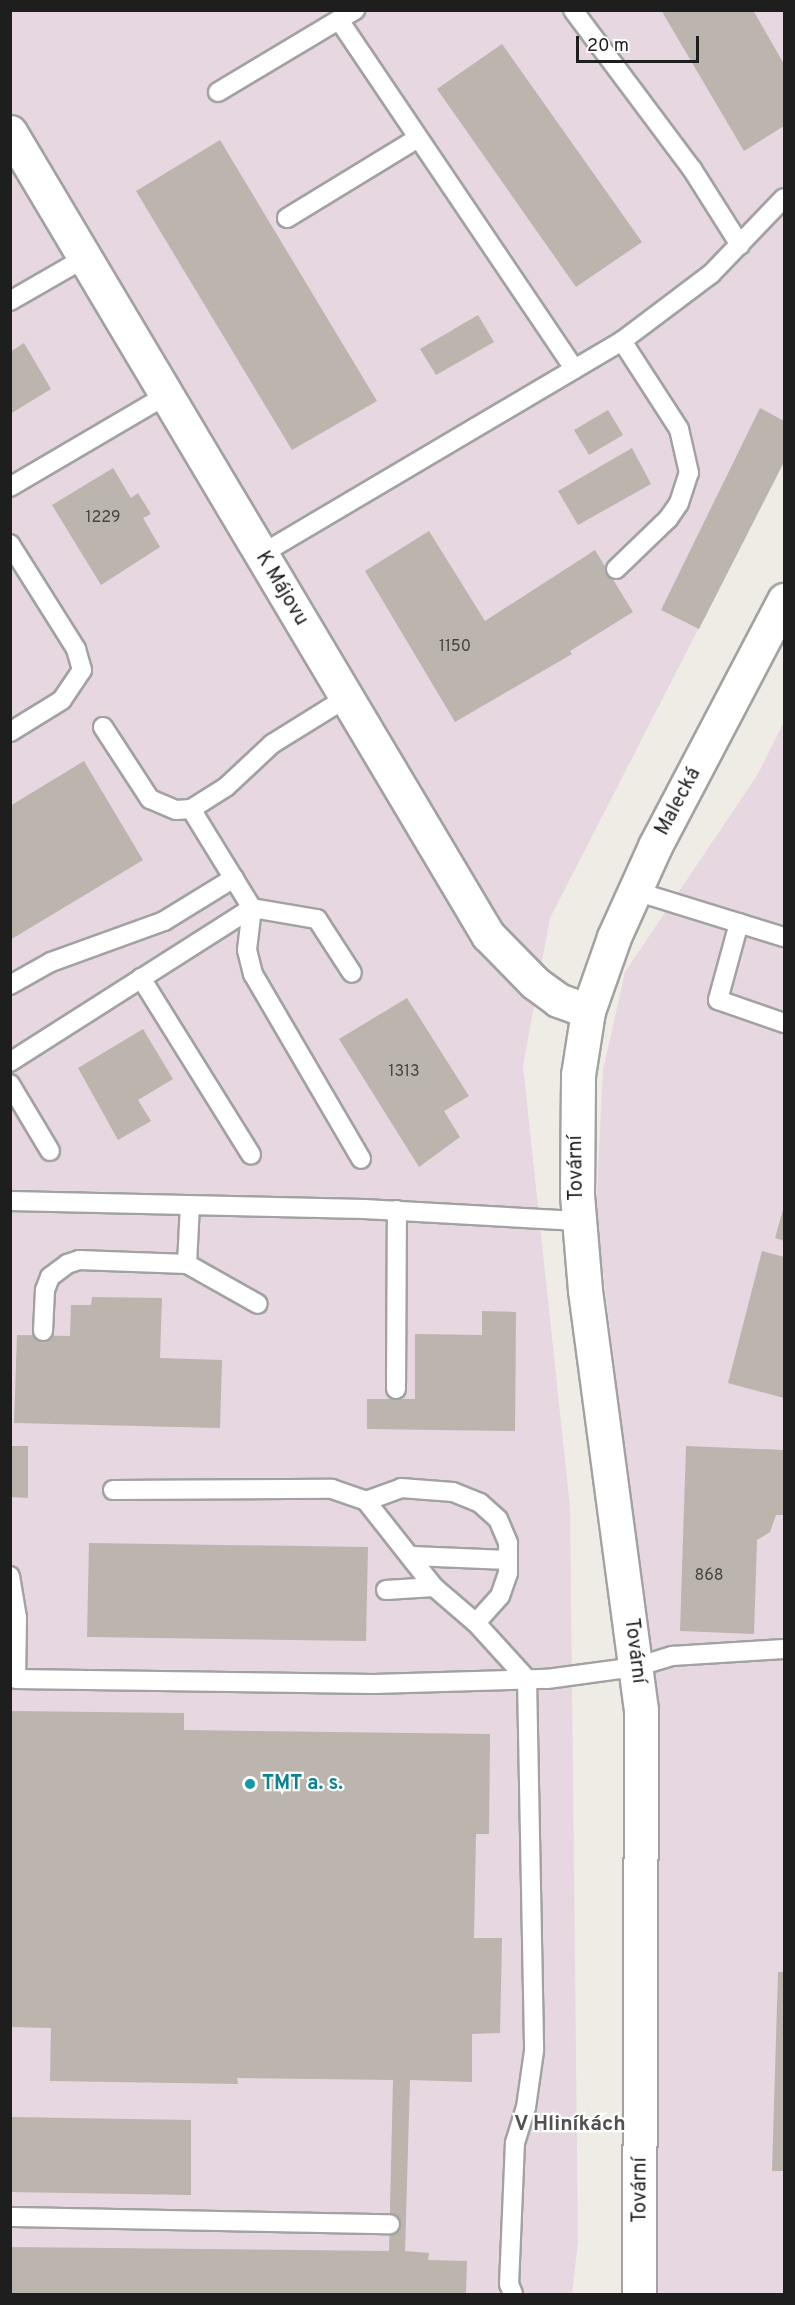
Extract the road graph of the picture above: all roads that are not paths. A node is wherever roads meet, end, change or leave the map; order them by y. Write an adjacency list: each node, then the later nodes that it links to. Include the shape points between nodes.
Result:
1 (573, 10): 8 (lane, via 692,169)
2 (347, 15): 3 (lane); 5 (lane)
3 (218, 92)
4 (10, 132): 9 (street, K Májovu)
5 (418, 138): 7 (lane); 12 (lane)
6 (784, 198): 8 (lane)
7 (287, 218)
8 (740, 245): 11 (lane, via 686,295)
9 (83, 259): 10 (lane); 13 (street, K Májovu)
10 (10, 301)
11 (622, 341): 12 (lane); 17 (lane, via 679,429 689,473 679,503 668,519)
12 (574, 369): 16 (lane)
13 (165, 396): 14 (lane); 16 (street, K Májovu)
14 (10, 487)
15 (10, 544): 21 (lane, via 76,649 82,670 62,700)
16 (260, 555): 19 (street, K Májovu)
17 (616, 569)
18 (784, 600): 24 (street, Malecká)
19 (346, 698): 22 (lane, via 272,744 226,788); 31 (street, K Májovu, via 488,935 535,983 558,1000)
20 (103, 726): 22 (lane, via 150,799 176,810)
21 (10, 732)
22 (191, 809): 23 (lane)
23 (234, 878): 25 (lane); 30 (lane, via 164,921 51,962)
24 (635, 891): 26 (lane); 31 (street, Malecká, via 597,978)
25 (252, 908): 28 (lane, via 317,919); 29 (lane); 37 (lane, via 247,950 253,974)
26 (739, 923): 27 (lane); 32 (lane, via 718,999)
27 (784, 937)
28 (352, 973)
29 (141, 978): 33 (lane); 36 (lane)
30 (10, 985)
31 (588, 1011): 41 (street, Tovární, via 578,1075)
32 (784, 1023)
33 (10, 1062)
34 (10, 1084): 35 (lane)
35 (50, 1151)
36 (251, 1155)
37 (361, 1159)
38 (10, 1201): 39 (lane)
39 (190, 1205): 40 (lane); 42 (lane)
40 (397, 1210): 41 (lane); 45 (lane)
41 (578, 1221): 55 (street, Tovární)
42 (187, 1264): 43 (lane); 44 (lane, via 79,1260 67,1264 50,1277 45,1290)
43 (258, 1304)
44 (43, 1331)
45 (396, 1389)
46 (113, 1490): 47 (lane, via 332,1489)
47 (366, 1501): 48 (lane); 49 (lane, via 401,1488 469,1497 498,1519 508,1543)
48 (412, 1556): 49 (lane); 51 (lane)
49 (508, 1560): 53 (lane, via 500,1596)
50 (10, 1576): 56 (lane, via 18,1618)
51 (434, 1587): 52 (lane); 53 (lane)
52 (386, 1590)
53 (476, 1623): 57 (lane)
54 (784, 1648): 55 (lane, via 672,1656)
55 (636, 1666): 57 (lane); 61 (street, Tovární, via 644,1775)
56 (13, 1679): 57 (lane, via 374,1684)
57 (527, 1679): 60 (lane, via 534,2051 530,2087 515,2142 508,2284)
58 (10, 2217): 59 (lane)
59 (390, 2224)
60 (513, 2295)
61 (639, 2295)

